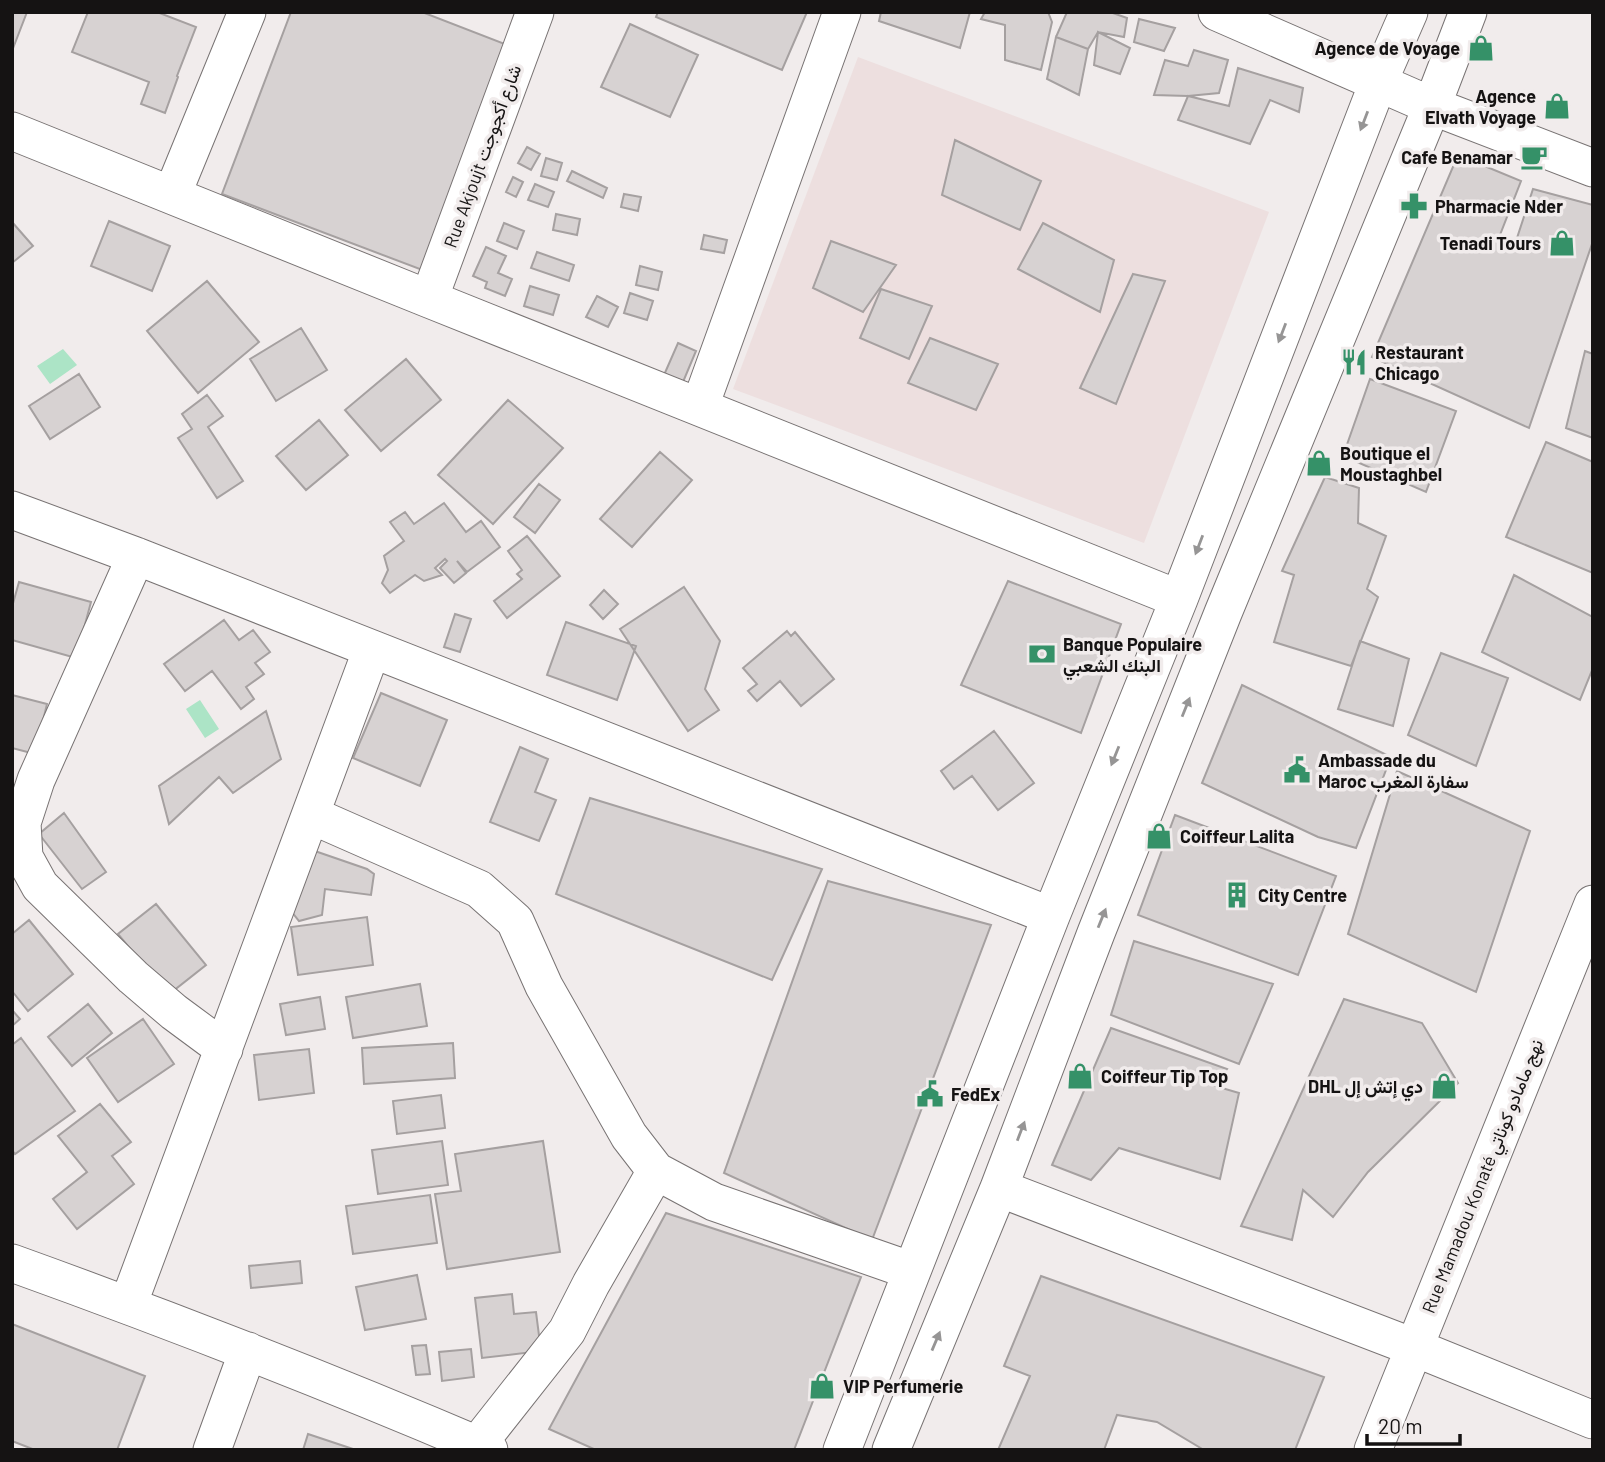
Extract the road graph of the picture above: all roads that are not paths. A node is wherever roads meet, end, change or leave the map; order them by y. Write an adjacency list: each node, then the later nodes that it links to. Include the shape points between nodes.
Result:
1 (247, 12): 11 (street)
2 (535, 12): 12 (street, Rue Akjoujt شارع أكجوجت)
3 (842, 12): 13 (street)
4 (1217, 12): 7 (street)
5 (1409, 12): 7 (street)
6 (1468, 12): 8 (street)
7 (1378, 83): 8 (street); 16 (street, one-way to 16)
8 (1432, 106): 10 (street); 23 (street, one-way to 8, via 1223,613)
9 (12, 131): 11 (street)
10 (1593, 168)
11 (173, 195): 12 (street)
12 (429, 299): 13 (street)
13 (700, 406): 16 (street)
14 (12, 510): 15 (street)
15 (136, 556): 17 (street); 21 (street, via 36,780 22,823 24,857 40,886 133,976)
16 (1179, 598): 20 (street, one-way to 20)
17 (372, 649): 18 (street); 20 (street)
18 (311, 815): 21 (street); 22 (street, via 479,889 515,921 544,986 629,1136)
19 (1593, 904): 27 (street, Rue Mamadou Konaté نهج مامادو كوناتي)
20 (1051, 916): 25 (street)
21 (224, 1049): 26 (street)
22 (656, 1171): 25 (street, via 714,1202); 30 (street, via 567,1331)
23 (999, 1188): 27 (street); 33 (street, one-way to 23)
24 (12, 1263): 26 (street)
25 (912, 1271): 32 (street)
26 (128, 1305): 28 (street)
27 (1413, 1347): 29 (street); 34 (street, Rue Mamadou Konaté نهج مامادو كوناتي)
28 (248, 1351): 30 (street); 31 (street)
29 (1593, 1420)
30 (483, 1447)
31 (212, 1450)
32 (842, 1450)
33 (891, 1450)
34 (1373, 1450)

